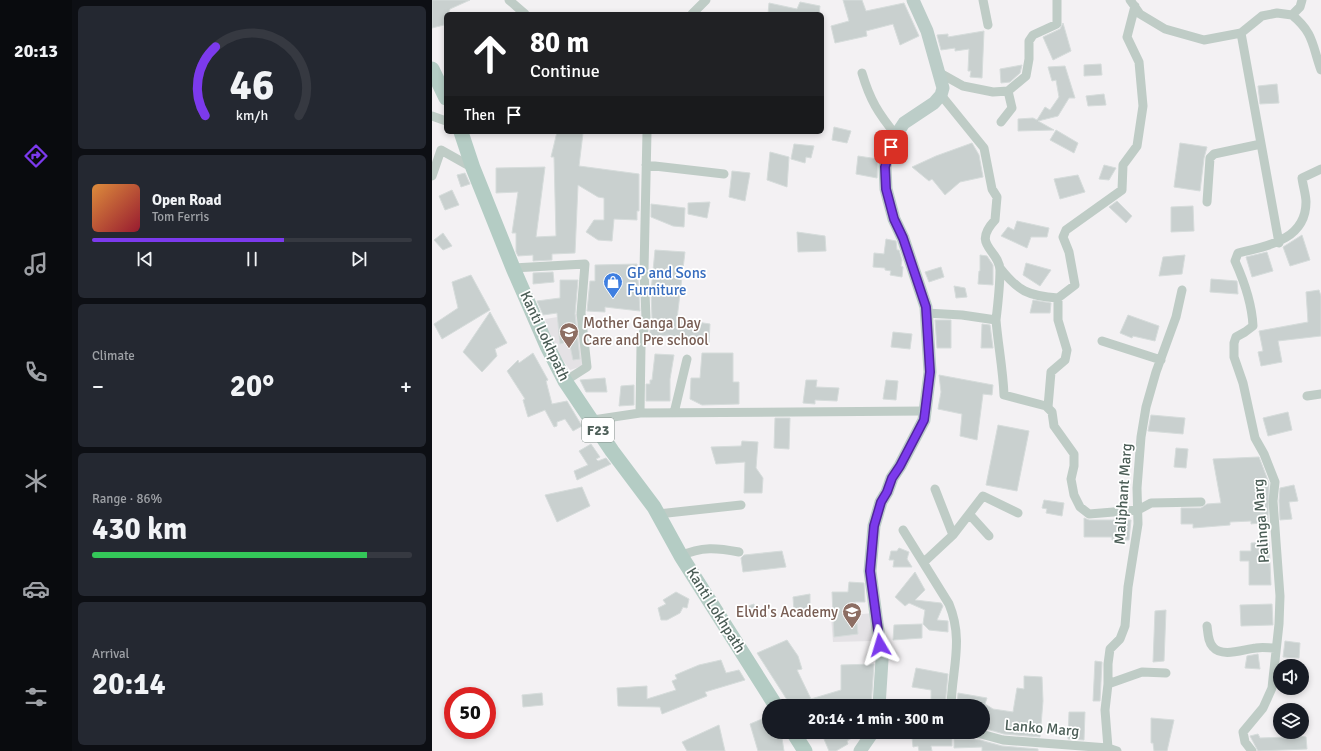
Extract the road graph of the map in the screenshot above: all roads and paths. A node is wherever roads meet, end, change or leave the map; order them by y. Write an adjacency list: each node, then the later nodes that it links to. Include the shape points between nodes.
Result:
1 (509, 0): 8 (street)
2 (706, 0): 9 (street)
3 (913, 0): 17 (main road, via 927,31)
4 (983, 0): 11 (street)
5 (1057, 0): 19 (street, via 1057,24 1033,35 1029,41 1026,76)
6 (1302, 0): 10 (street, via 1300,8)
7 (1133, 3): 12 (street, via 1140,14 1164,29 1204,40); 39 (street, via 1127,37 1139,62 1143,99 1137,146 1124,165 1122,190 1066,230 1063,237 1069,252 1075,285)
8 (523, 12)
9 (694, 12)
10 (1292, 15): 12 (street, via 1262,16); 14 (street, via 1310,33)
11 (988, 26)
12 (1241, 33): 28 (street)
13 (1321, 42): 14 (street)
14 (1314, 51): 16 (street)
15 (432, 69): 20 (main road)
16 (1321, 70)
17 (938, 72): 19 (street, via 963,86 992,92); 21 (main road, via 943,88)
18 (862, 73): 27 (street, via 868,95)
19 (1008, 91): 24 (street, via 1012,108)
20 (444, 94)
21 (941, 96): 27 (main road, via 904,124); 37 (street, via 984,148 992,189 997,197 996,220 989,227 986,238 988,248 997,257)
22 (432, 116): 23 (street)
23 (444, 120)
24 (1001, 122)
25 (463, 134): 31 (main road, Kanti Lokhpath / F23)
26 (647, 134): 29 (street)
27 (896, 135): 40 (main road, via 886,159 886,189)
28 (1261, 144): 34 (street, via 1214,154 1210,158); 35 (street)
29 (646, 165): 32 (street); 50 (street, via 646,318 641,346)
30 (1320, 167): 35 (street, via 1302,178 1305,214 1295,230)
31 (473, 168): 33 (street, via 441,150); 36 (main road, Kanti Lokhpath / F23)
32 (724, 174)
33 (432, 176)
34 (1207, 202)
35 (1279, 243): 67 (street, Palinga Marg, via 1238,253 1235,261 1247,292 1253,326 1236,337 1234,343 1234,357 1243,383 1255,438 1275,482 1280,596)
36 (513, 268): 45 (main road, Kanti Lokhpath / F23); 45 (street, via 585,264 581,313 587,367)
37 (1000, 268): 39 (street, via 1013,285 1027,293); 41 (street)
38 (1182, 290): 44 (street, Maliphant Marg, via 1176,317)
39 (1058, 298): 48 (street, via 1058,320 1067,350 1065,360 1051,372)
40 (926, 313): 41 (street); 49 (main road, via 930,372)
41 (996, 320): 48 (street, via 1004,395)
42 (1102, 341): 44 (street)
43 (686, 359): 51 (street)
44 (1161, 360): 56 (street, Maliphant Marg, via 1146,407 1140,456)
45 (565, 381): 52 (main road, Kanti Lokhpath / F23)
46 (1321, 394): 47 (street)
47 (1307, 396)
48 (1048, 407): 56 (street, via 1052,412 1054,426 1074,454 1071,479 1080,507 1089,514)
49 (925, 410): 51 (street); 71 (main road, via 924,420 881,502 874,526 870,571 882,660)
50 (640, 413): 51 (street); 52 (street)
51 (674, 413)
52 (593, 420): 58 (main road, Kanti Lokhpath / F23, via 612,452)
53 (934, 489): 61 (street)
54 (1201, 502): 56 (street, via 1151,503)
55 (741, 505): 58 (street)
56 (1138, 510): 69 (street, Maliphant Marg, via 1125,626 1120,639 1110,649)
57 (1018, 512): 59 (street, via 983,496)
58 (658, 514): 64 (main road, Kanti Lokhpath / F23)
59 (970, 515): 61 (street); 62 (street)
60 (903, 530): 65 (street)
61 (953, 536): 65 (street)
62 (989, 536)
63 (739, 552): 64 (street, via 716,548 694,550)
64 (681, 556): 70 (main road, Kanti Lokhpath / F23)
65 (924, 562): 72 (street, via 949,604 957,628)
66 (1207, 626): 67 (street, via 1209,640 1218,651 1227,653)
67 (1275, 648): 79 (street, Palinga Marg, via 1272,688 1263,708 1243,732 1245,742)
68 (1166, 673): 69 (street, via 1142,672)
69 (1108, 684): 76 (street, Maliphant Marg, via 1105,710)
70 (772, 699)
71 (880, 699)
72 (952, 699)
73 (990, 736): 76 (street, Lanko Marg, via 1003,740)
74 (797, 739): 77 (main road)
75 (869, 739): 78 (main road)
76 (1113, 750)
77 (805, 751)
78 (860, 751)
79 (1252, 751)

